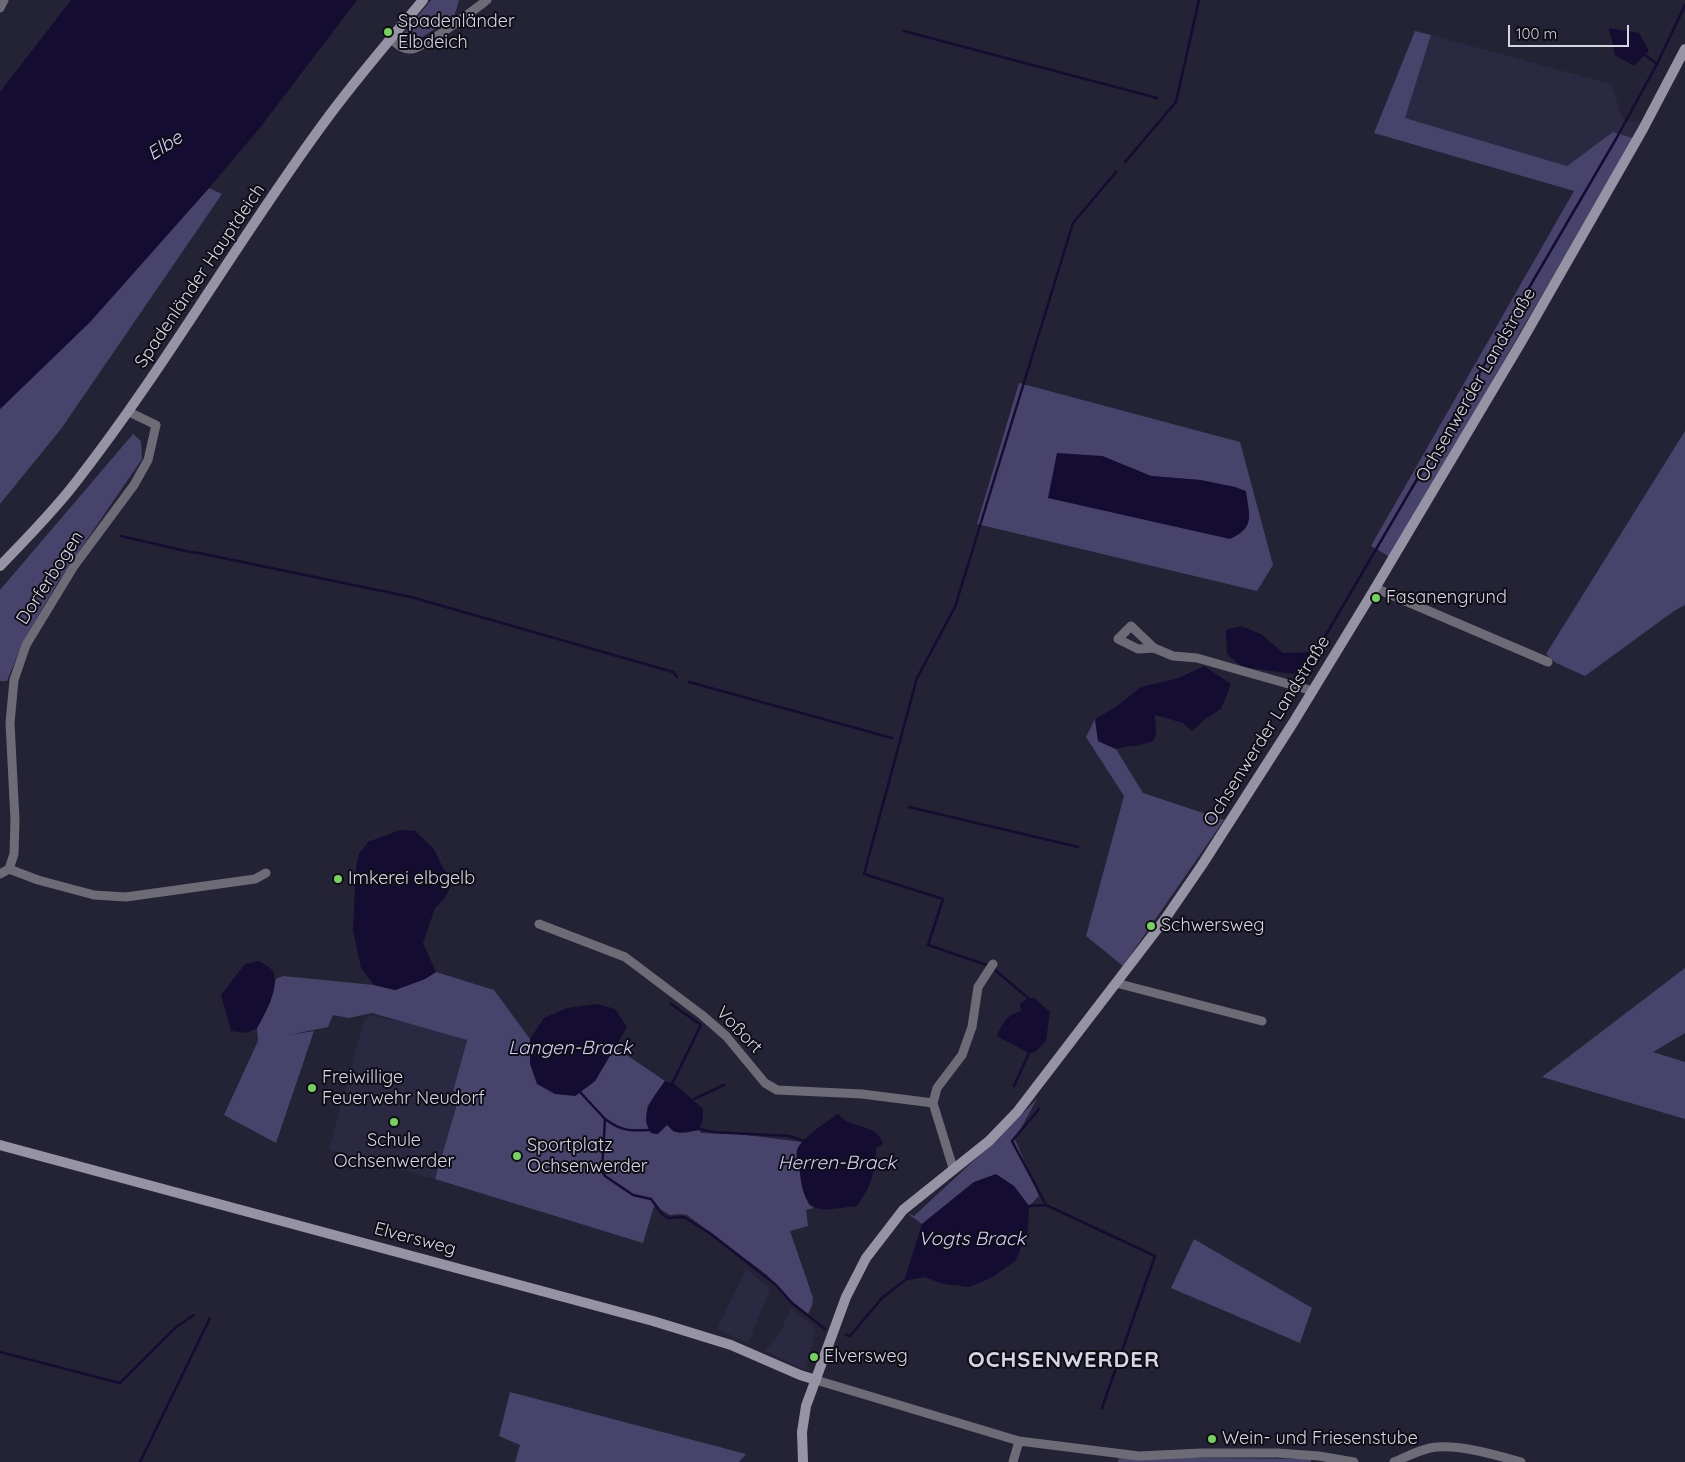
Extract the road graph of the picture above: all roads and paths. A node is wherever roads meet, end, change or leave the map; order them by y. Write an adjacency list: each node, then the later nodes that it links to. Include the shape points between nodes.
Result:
1 (4, 0): 4 (street)
2 (423, 0): 5 (street, Spadenländer Hauptdeich)
3 (486, 0): 5 (street, via 414,50 405,49)
4 (0, 8)
5 (391, 39): 7 (street, Spadenländer Hauptdeich, via 323,123)
6 (1685, 49): 9 (street, Ochsenwerder Landstraße, via 1532,324)
7 (129, 412): 8 (street, Spadenländer Hauptdeich, via 75,483); 13 (street, Dorferbogen, via 156,425 148,460 134,485 74,566 26,645 14,680 10,723 15,820 14,854)
8 (0, 566)
9 (1375, 588): 11 (street); 12 (street, Ochsenwerder Landstraße)
10 (1154, 648): 12 (street, via 1173,656 1197,658)
11 (1548, 662)
12 (1313, 691): 18 (street, Ochsenwerder Landstraße, via 1202,866)
13 (9, 870): 14 (street, via 94,895 126,897 255,879); 15 (street)
14 (266, 873)
15 (0, 874)
16 (539, 924): 20 (street, Voßort, via 625,957 726,1036 765,1083 777,1090 862,1094)
17 (993, 964): 20 (street, via 978,987 972,1027 962,1055 937,1088)
18 (1116, 983): 19 (street); 22 (street, Ochsenwerder Landstraße, via 1017,1112 989,1141)
19 (1262, 1021)
20 (932, 1103): 22 (street)
21 (2, 1144): 23 (street, Elversweg, via 653,1320 731,1345)
22 (953, 1168): 23 (street, Ochsenwerder Landstraße, via 903,1210 866,1258 846,1297)
23 (816, 1380): 24 (street); 25 (street, Ochsenwerder Landstraße, via 806,1406 802,1432)
24 (1019, 1441): 26 (street); 27 (street, via 1139,1456 1277,1453)
25 (803, 1462)
26 (1013, 1462)
27 (1354, 1462)
28 (1394, 1462): 29 (street, via 1432,1448 1466,1449)
29 (1522, 1462)

